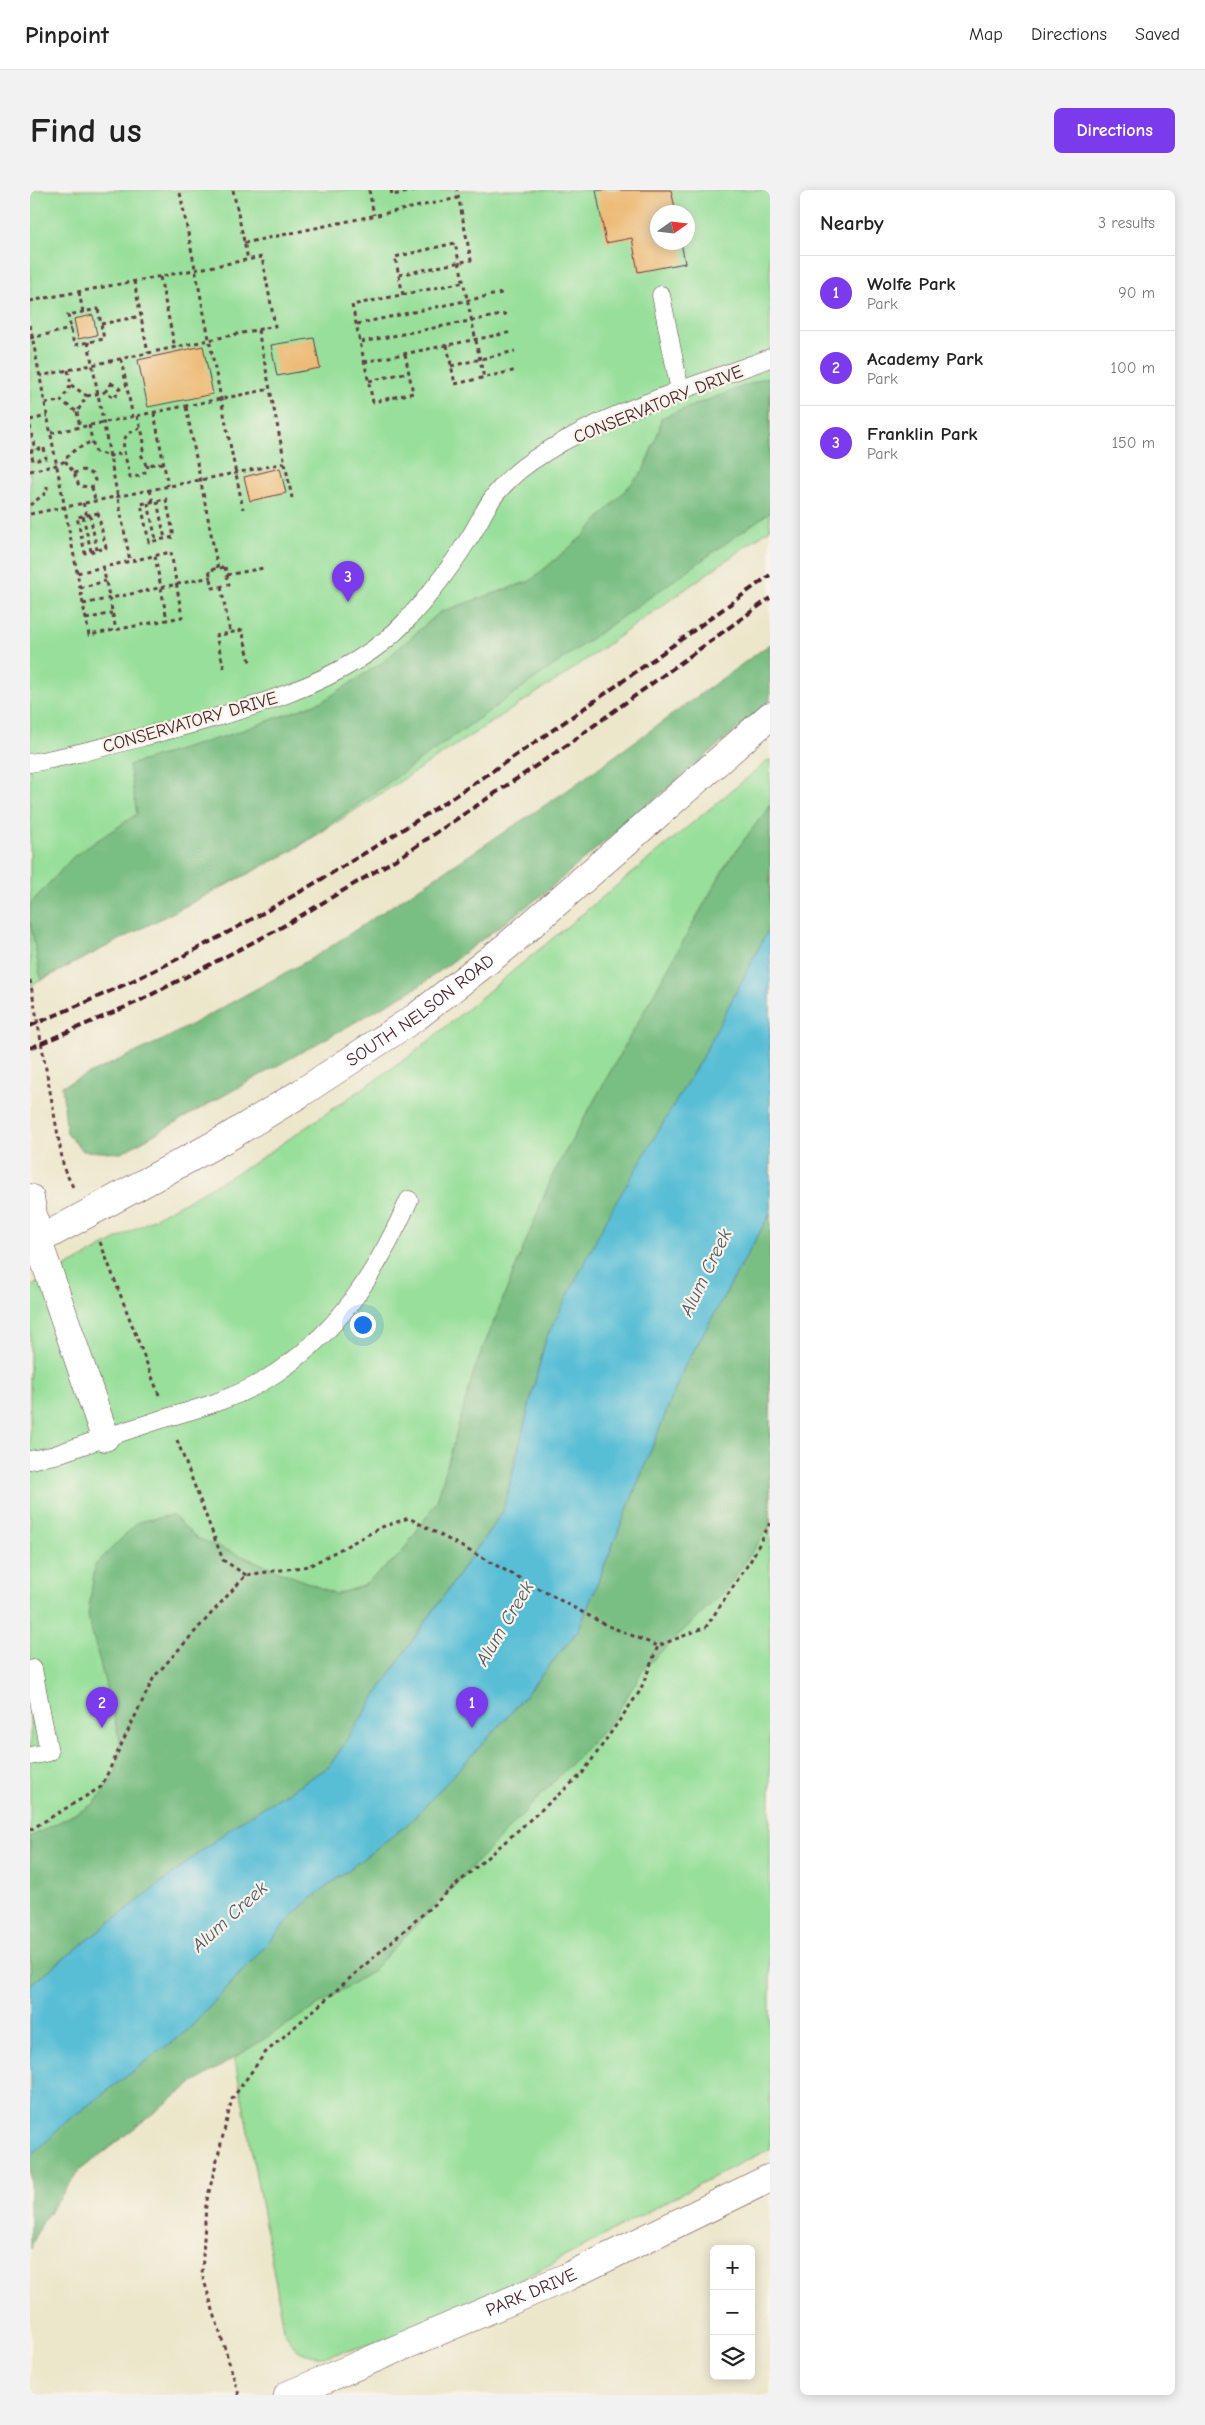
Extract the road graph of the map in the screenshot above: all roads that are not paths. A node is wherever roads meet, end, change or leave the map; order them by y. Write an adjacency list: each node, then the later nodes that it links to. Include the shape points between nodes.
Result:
1 (661, 295): 3 (lane)
2 (770, 358): 3 (lane, CONSERVATORY DRIVE)
3 (680, 392): 5 (lane, CONSERVATORY DRIVE, via 588,430 550,450 499,489 441,581 373,650 341,669 283,695 212,719 67,757)
4 (770, 716): 8 (main road, SOUTH NELSON ROAD, via 515,940 416,1017 225,1139)
5 (30, 763)
6 (30, 1198): 8 (main road)
7 (409, 1200): 9 (lane, via 386,1250 354,1300 310,1347 264,1381 204,1407)
8 (34, 1243): 9 (main road)
9 (104, 1437): 10 (lane, via 55,1455)
10 (30, 1460)
11 (30, 1670): 12 (lane, via 49,1752)
12 (30, 1756)
13 (770, 2178): 14 (main road, PARK DRIVE, via 566,2277)
14 (288, 2395)

